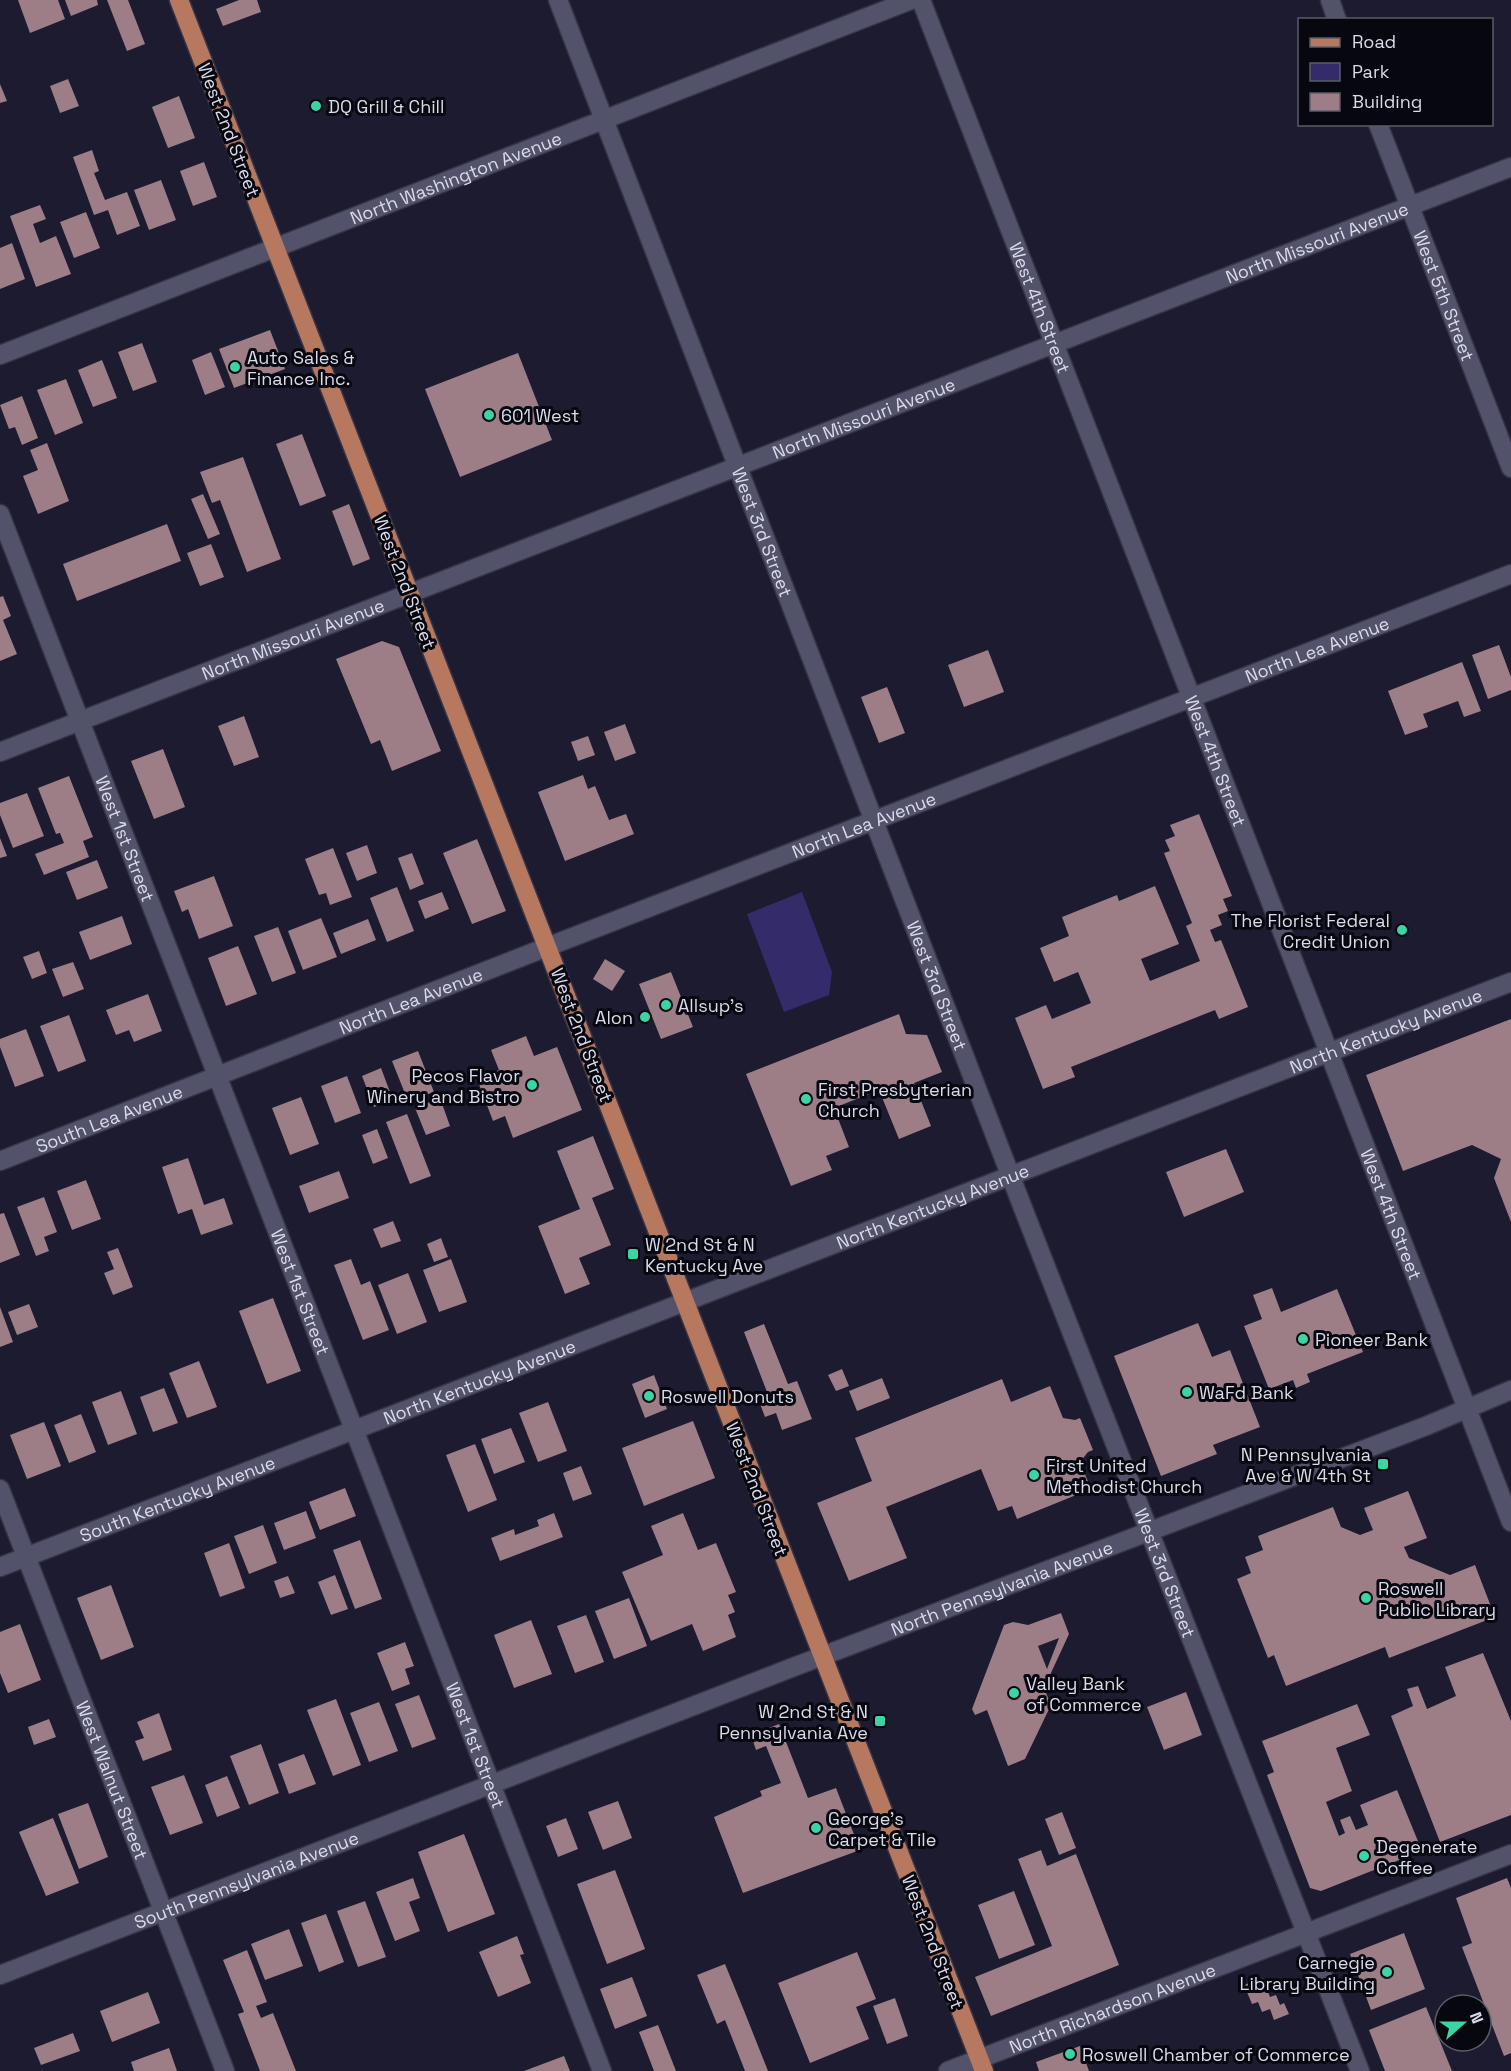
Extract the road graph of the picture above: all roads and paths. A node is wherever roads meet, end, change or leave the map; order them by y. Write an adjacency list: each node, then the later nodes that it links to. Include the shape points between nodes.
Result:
1 (179, 0): 11 (main road, West 2nd Street)
2 (558, 0): 7 (street, West 3rd Street)
3 (911, 0): 7 (street, North Washington Avenue)
4 (921, 0): 12 (street, West 4th Street)
5 (1330, 0): 6 (street)
6 (1336, 18)
7 (604, 120): 11 (street, North Washington Avenue); 14 (street, West 3rd Street)
8 (1379, 126): 10 (street, West 5th Street)
9 (1511, 167): 10 (street, North Missouri Avenue)
10 (1409, 206): 12 (street, North Missouri Avenue); 15 (street, West 5th Street)
11 (275, 249): 13 (street, North Washington Avenue); 18 (main road, West 2nd Street)
12 (1054, 343): 14 (street, North Missouri Avenue); 19 (street, West 4th Street)
13 (0, 355)
14 (738, 466): 18 (street, North Missouri Avenue); 22 (street, West 3rd Street)
15 (1511, 468)
16 (0, 514): 20 (street, West 1st Street)
17 (1511, 574): 19 (street, North Lea Avenue)
18 (410, 593): 20 (street, North Missouri Avenue); 23 (main road, West 2nd Street)
19 (1191, 698): 22 (street, North Lea Avenue); 25 (street, West 4th Street)
20 (80, 721): 21 (street, North Missouri Avenue); 26 (street, West 1st Street)
21 (0, 752)
22 (873, 820): 23 (street, North Lea Avenue); 28 (street, West 3rd Street)
23 (547, 946): 26 (street, North Lea Avenue); 29 (main road, West 2nd Street)
24 (1511, 982): 25 (street, North Kentucky Avenue)
25 (1329, 1053): 28 (street, North Kentucky Avenue); 31 (street, West 4th Street)
26 (218, 1076): 27 (street, South Lea Avenue); 32 (street, West 1st Street)
27 (0, 1161)
28 (1011, 1176): 29 (street, North Kentucky Avenue); 35 (street, West 3rd Street)
29 (685, 1301): 32 (street, North Kentucky Avenue); 38 (main road, West 2nd Street)
30 (1511, 1390): 31 (street, North Pennsylvania Avenue)
31 (1468, 1409): 34 (street, West 4th Street); 35 (street, North Pennsylvania Avenue)
32 (355, 1431): 36 (street, South Kentucky Avenue); 39 (street, West 1st Street)
33 (0, 1489): 36 (street, West Walnut Street)
34 (1511, 1522)
35 (1150, 1532): 38 (street, North Pennsylvania Avenue); 42 (street, West 3rd Street)
36 (26, 1557): 37 (street, South Kentucky Avenue); 41 (street, West Walnut Street)
37 (0, 1567)
38 (822, 1656): 39 (street, North Pennsylvania Avenue); 44 (main road, West 2nd Street)
39 (491, 1785): 41 (street, South Pennsylvania Avenue); 46 (street, West 1st Street)
40 (1511, 1854): 42 (street, North Richardson Avenue)
41 (163, 1912): 43 (street, South Pennsylvania Avenue); 45 (street, West Walnut Street)
42 (1306, 1933): 44 (street, North Richardson Avenue); 48 (street, West 3rd Street)
43 (0, 1976)
44 (981, 2065): 47 (street, North Richardson Avenue)
45 (225, 2071)
46 (602, 2071)
47 (948, 2071)
48 (1360, 2071)

